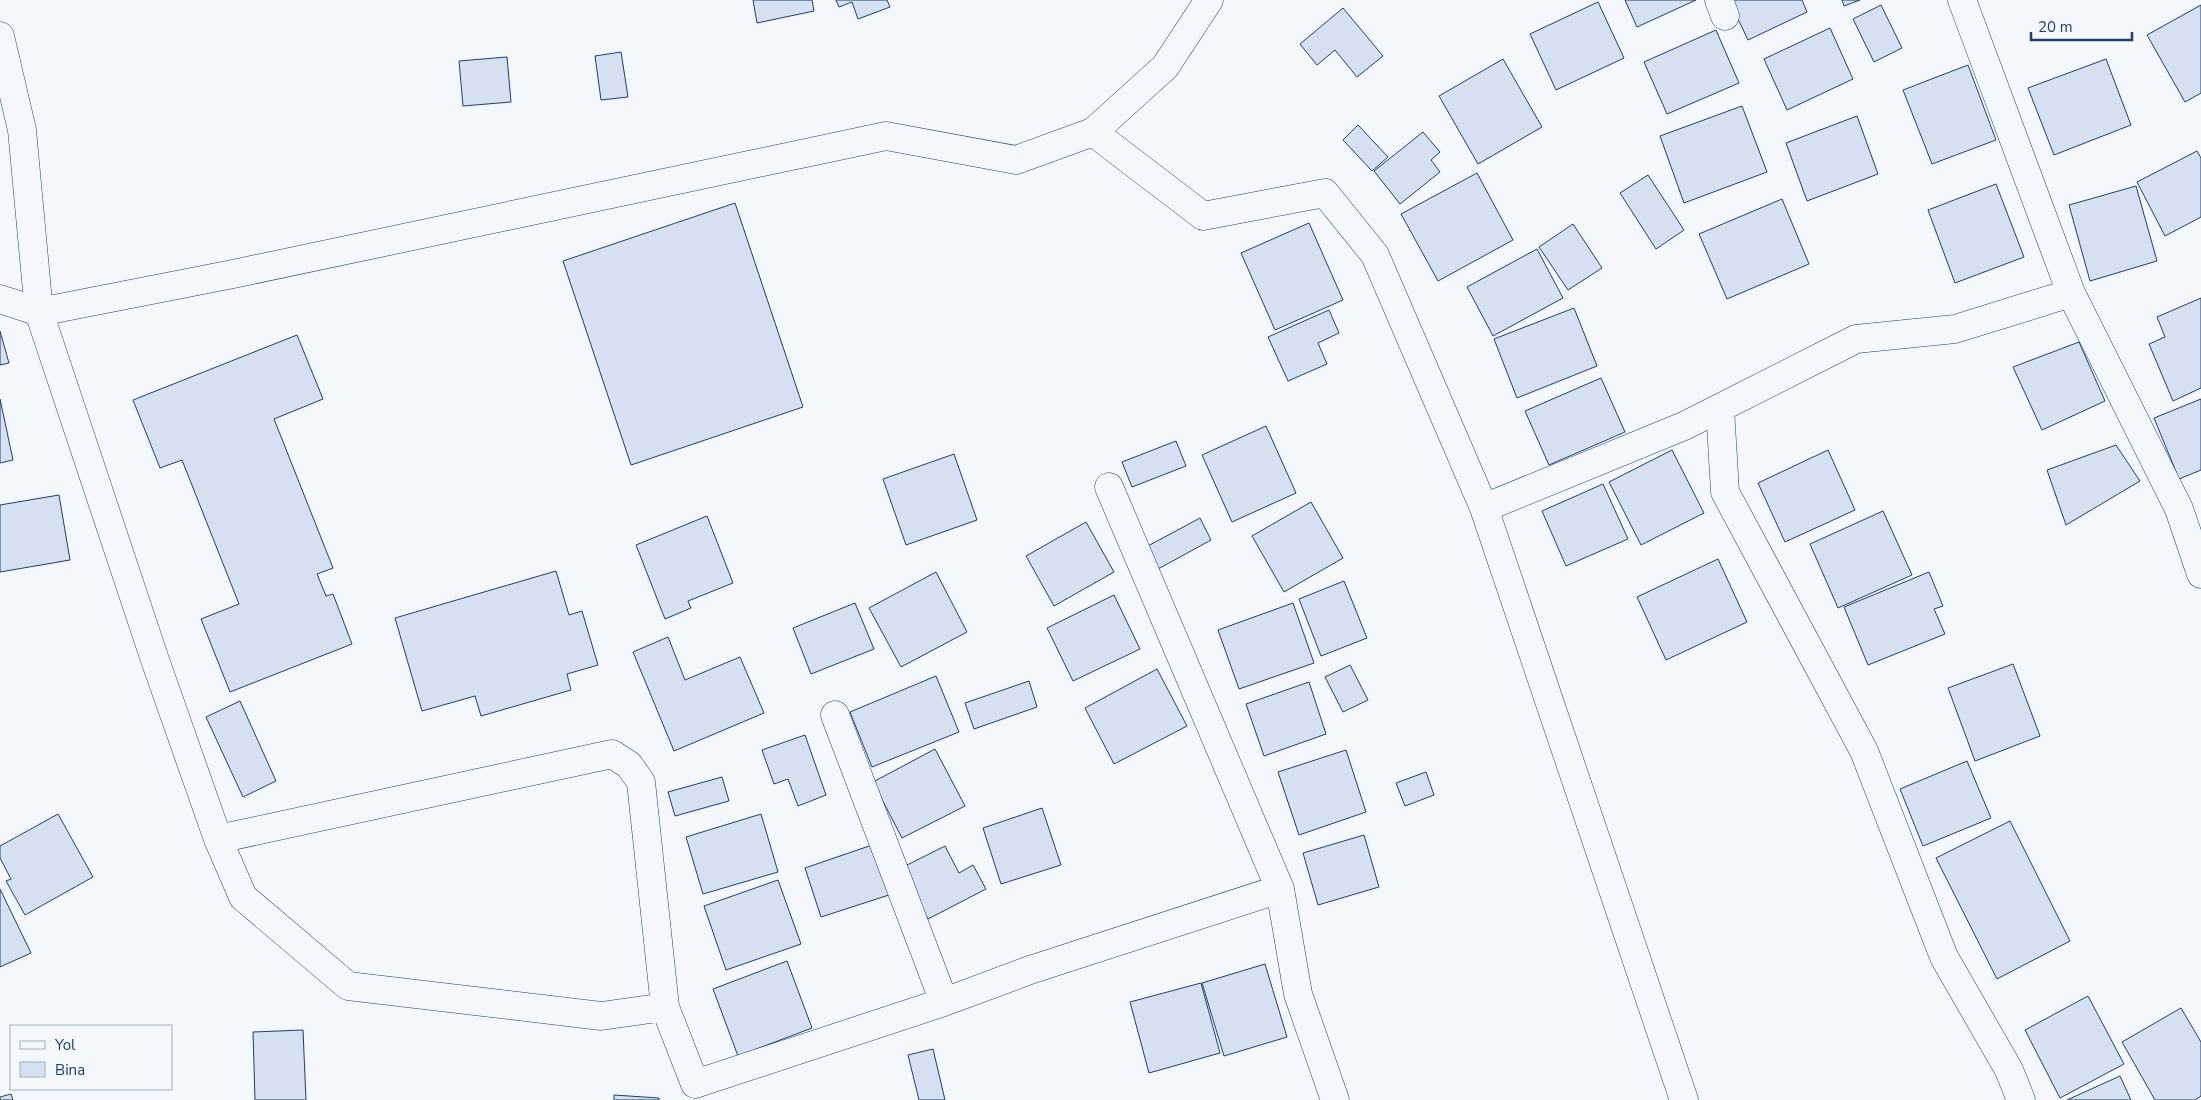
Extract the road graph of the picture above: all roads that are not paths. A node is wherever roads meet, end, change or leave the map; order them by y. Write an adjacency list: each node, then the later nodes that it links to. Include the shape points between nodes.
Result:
1 (1209, 0): 4 (street, via 1165,66)
2 (1962, 0): 5 (street)
3 (0, 36): 7 (street, via 22,130)
4 (1093, 132): 7 (street, via 1016,160 886,136); 10 (street, via 1203,216 1325,194 1375,255)
5 (2071, 293): 8 (street, via 1955,328 1856,339); 11 (street, via 2179,509)
6 (0, 299): 7 (street)
7 (39, 312): 13 (street)
8 (1720, 408): 10 (street, via 1684,426); 20 (street, via 1724,492 1864,751 1944,957 2009,1070)
9 (1109, 487): 14 (street)
10 (1484, 508): 19 (street)
11 (2201, 574)
12 (835, 715): 15 (street)
13 (218, 839): 16 (street, via 243,897 348,986 601,1016); 16 (street, via 612,754 629,764 641,782)
14 (1280, 889): 15 (street, via 1030,970); 18 (street, via 1298,994)
15 (944, 1002): 17 (street)
16 (665, 1007): 17 (street)
17 (696, 1092)
18 (1335, 1100)
19 (1684, 1100)
20 (2021, 1100)

